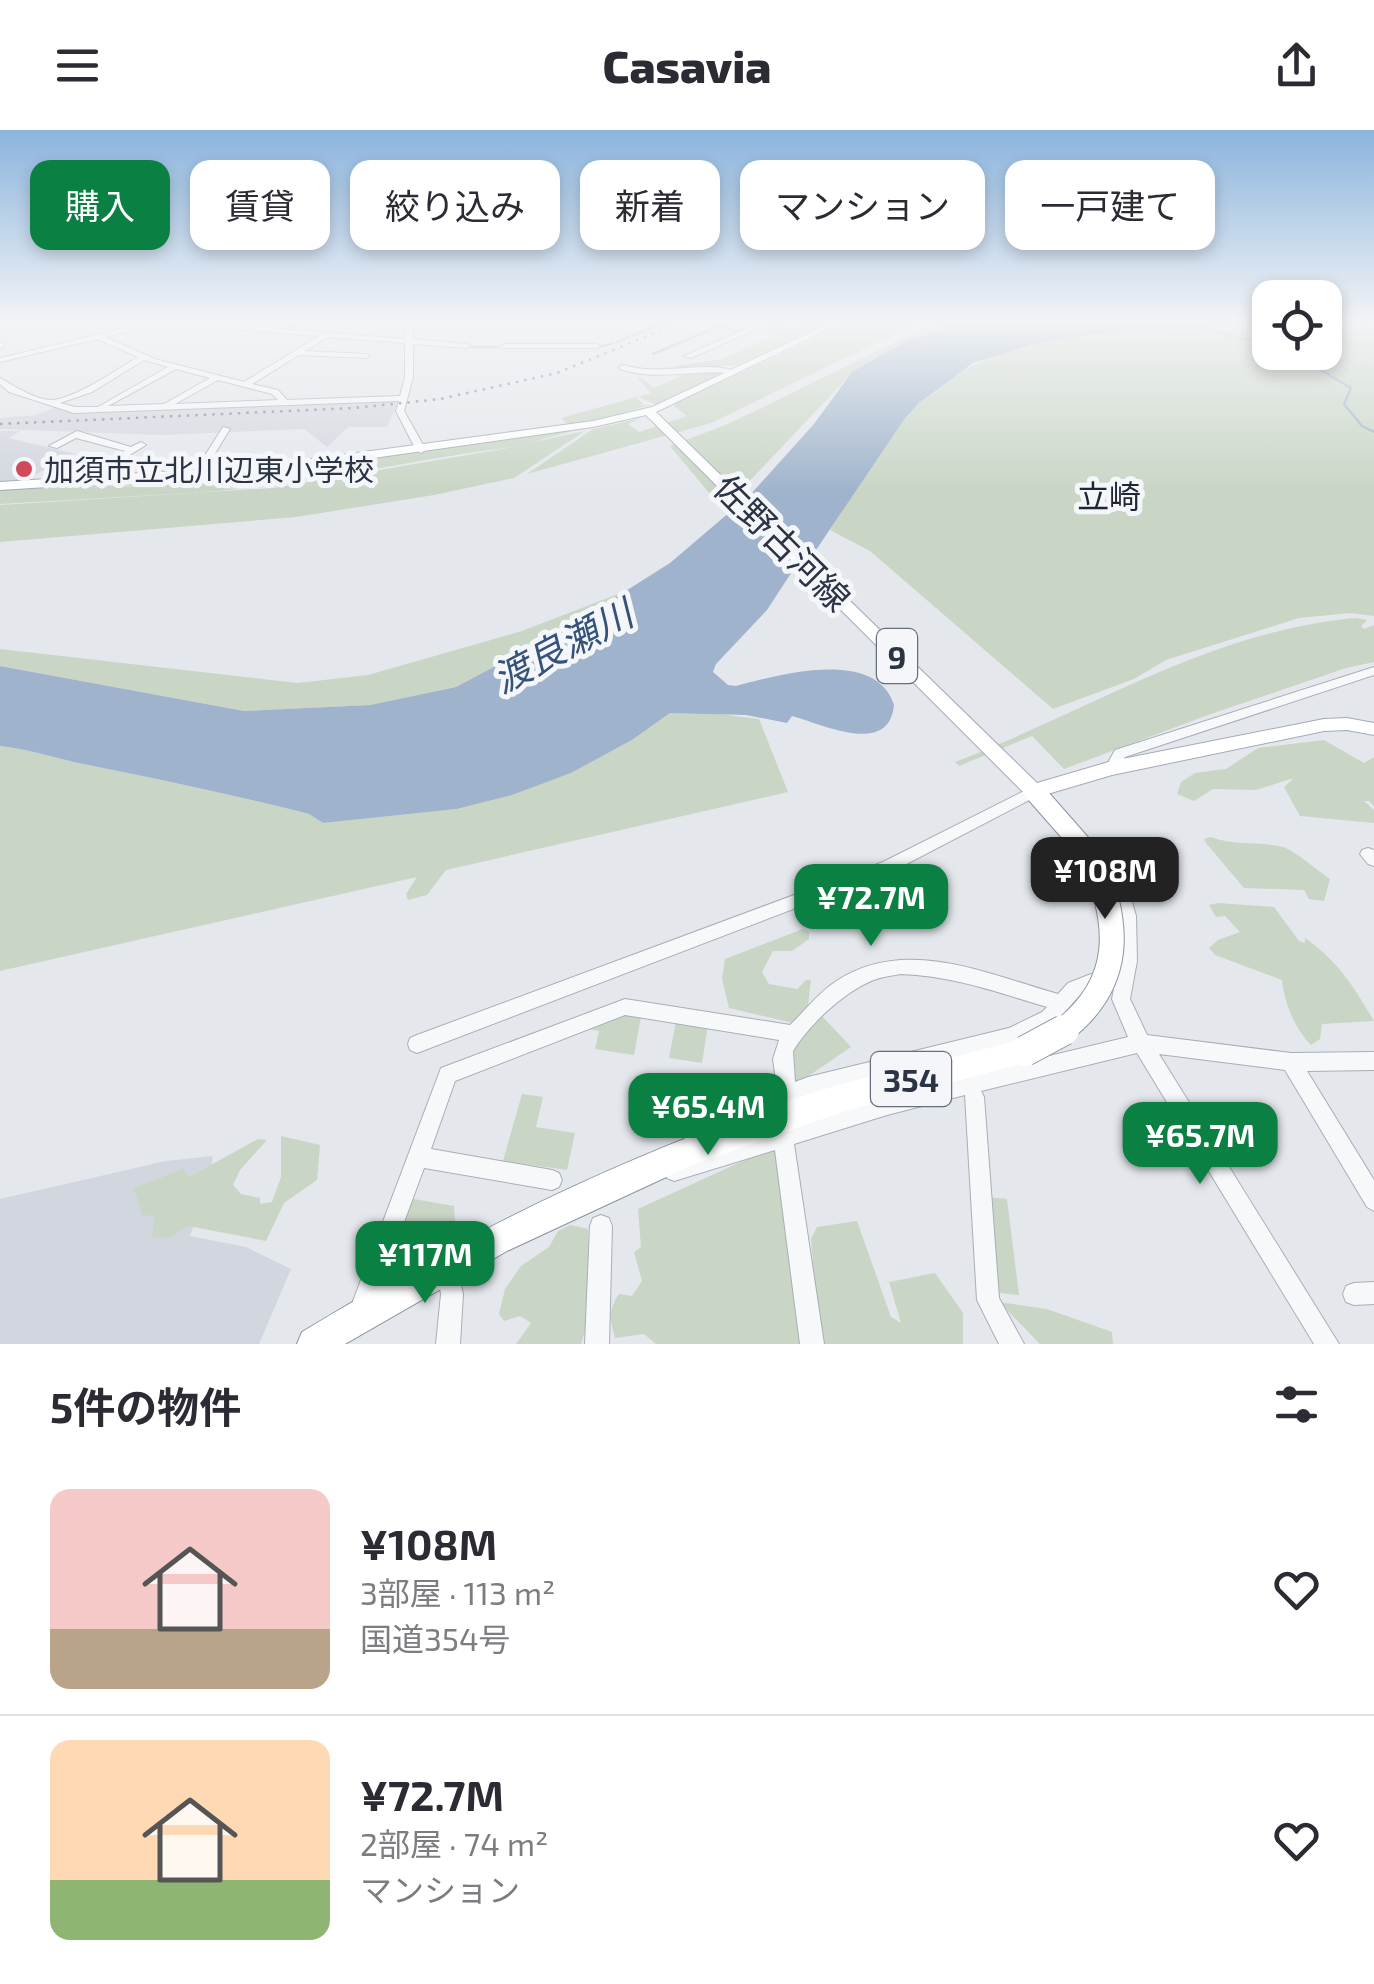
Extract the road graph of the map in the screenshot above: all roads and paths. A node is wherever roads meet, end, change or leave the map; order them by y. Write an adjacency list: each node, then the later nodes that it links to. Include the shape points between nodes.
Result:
1 (109, 378): 10 (street)
2 (155, 378): 13 (street)
3 (216, 378): 8 (street); 12 (street)
4 (256, 378): 8 (street)
5 (409, 378): 9 (street)
6 (722, 378): 14 (main road)
7 (0, 380): 10 (street)
8 (246, 384): 11 (street, via 278,393)
9 (403, 398): 11 (street); 17 (street, via 401,418)
10 (53, 402): 13 (street)
11 (284, 402): 12 (street)
12 (162, 406): 13 (street)
13 (98, 409)
14 (650, 413): 17 (main road); 24 (main road, 佐野古河線 / 9)
15 (226, 429): 18 (street)
16 (54, 446): 19 (street, via 76,434 137,447)
17 (422, 450): 18 (main road)
18 (197, 476): 19 (main road)
19 (98, 480): 20 (main road)
20 (0, 486)
21 (1374, 672): 23 (street, via 1120,754)
22 (1374, 729): 23 (main road, via 1334,724)
23 (1112, 768): 24 (main road)
24 (1029, 786): 25 (highway, 354); 30 (street, via 889,866)
25 (1100, 854): 29 (street, via 1128,916 1121,999); 34 (highway, 354, bridge, via 1113,918 1110,968 1085,1014 1024,1052)
26 (1091, 982): 27 (street, via 1078,985)
27 (1063, 1003): 28 (street, via 983,976 912,966 852,981); 34 (street, via 1012,1036)
28 (793, 1034): 34 (street, via 784,1050); 35 (street, via 625,1007 448,1075)
29 (1141, 1042): 32 (street); 34 (street); 46 (street)
30 (416, 1044)
31 (1374, 1060): 32 (street)
32 (1291, 1062): 37 (street)
33 (974, 1096): 45 (street, via 988,1300)
34 (786, 1114): 39 (highway, 354); 44 (street)
35 (417, 1157): 36 (street); 40 (street)
36 (552, 1180)
37 (1374, 1200)
38 (601, 1226): 43 (street)
39 (446, 1266): 40 (highway, 354); 42 (street, via 452,1294)
40 (358, 1318): 41 (highway, 354)
41 (314, 1344)
42 (448, 1344)
43 (598, 1344)
44 (812, 1344)
45 (1012, 1344)
46 (1327, 1344)

